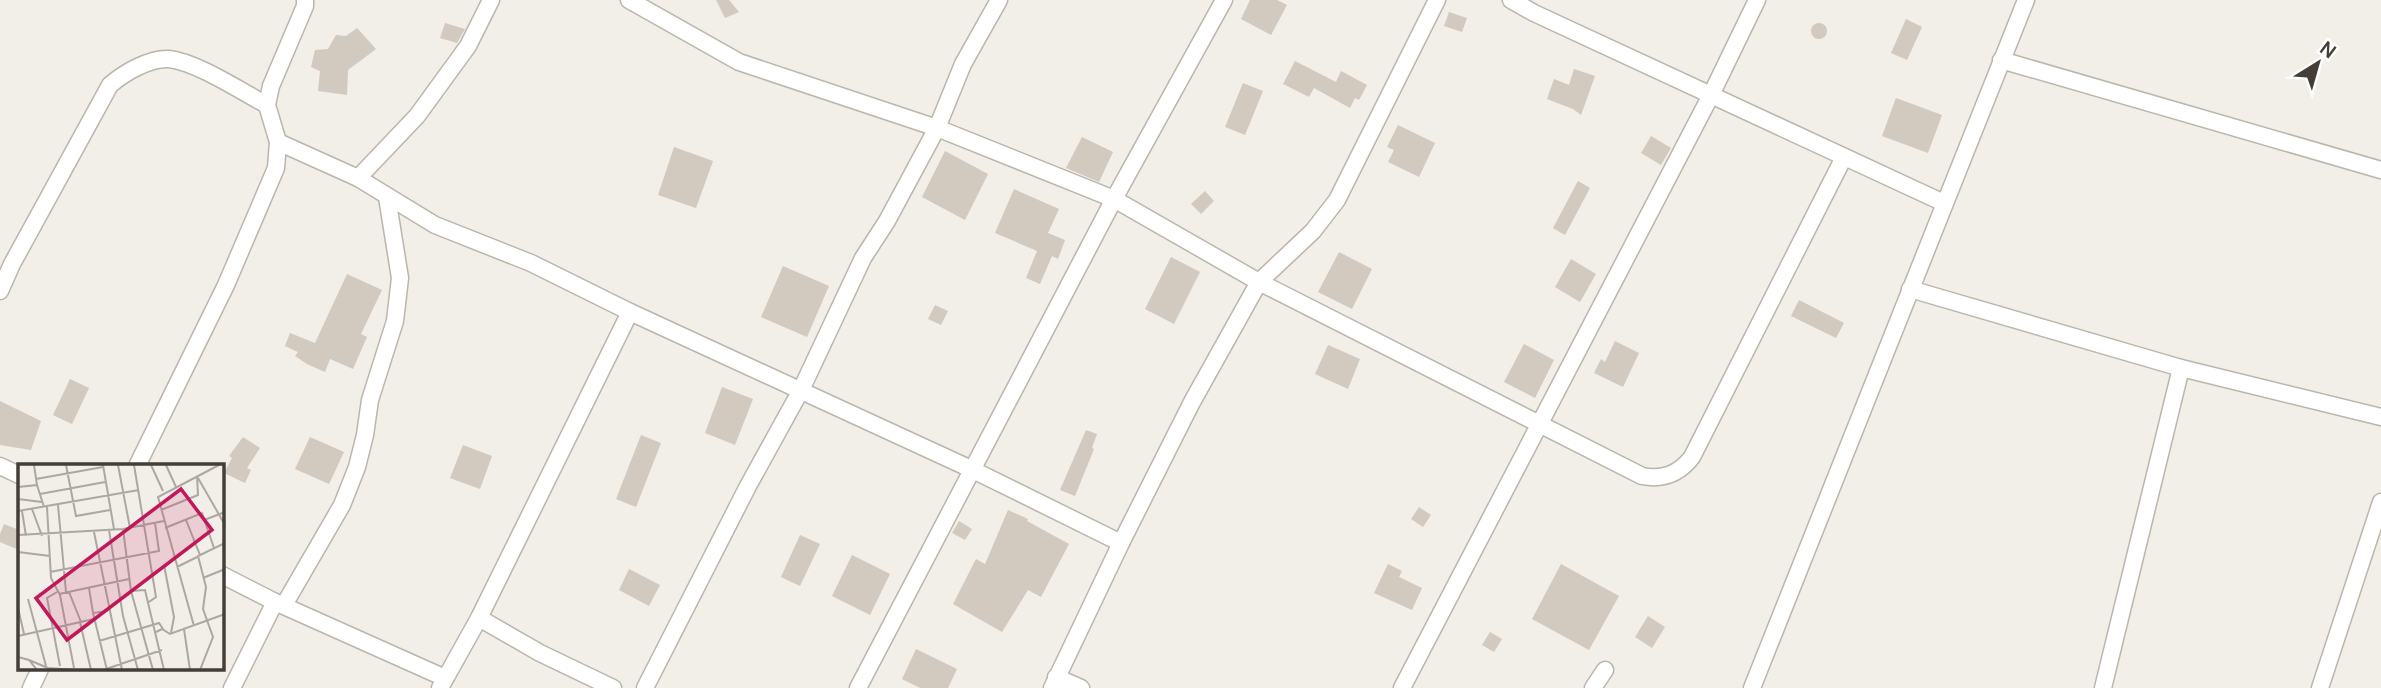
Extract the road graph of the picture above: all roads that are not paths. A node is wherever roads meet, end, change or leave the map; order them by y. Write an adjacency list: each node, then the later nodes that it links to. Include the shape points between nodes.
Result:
1 (305, 0): 13 (street)
2 (491, 0): 18 (street, via 468,46 417,116)
3 (629, 0): 14 (street, via 739,62)
4 (999, 0): 14 (street, via 963,64)
5 (1224, 0): 20 (street)
6 (1437, 0): 22 (street, via 1337,200 1313,231)
7 (1511, 0): 10 (street)
8 (1757, 0): 12 (street)
9 (2026, 0): 11 (street)
10 (1537, 7): 12 (street)
11 (2001, 60): 17 (street); 21 (street)
12 (1711, 95): 16 (street); 29 (street)
13 (268, 105): 15 (street); 24 (street, via 187,63 166,59 121,76 110,85)
14 (937, 128): 20 (street); 27 (street, via 863,258)
15 (278, 142): 18 (street); 30 (street, via 276,168 226,285)
16 (1844, 158): 21 (street); 29 (street, via 1685,466 1665,477 1642,476)
17 (2381, 170)
18 (358, 178): 19 (street)
19 (387, 197): 25 (street, via 435,225 531,263); 37 (street, via 400,278 395,321 370,400 357,467 342,505)
20 (1114, 199): 22 (street); 32 (street)
21 (1944, 203): 23 (street)
22 (1259, 282): 29 (street); 35 (street)
23 (1910, 289): 26 (street); 51 (street)
24 (0, 290)
25 (630, 312): 27 (street); 38 (street)
26 (2181, 368): 28 (street); 52 (street)
27 (801, 390): 32 (street); 46 (street)
28 (2381, 417)
29 (1541, 424): 49 (street)
30 (138, 464)
31 (0, 466): 33 (street)
32 (971, 469): 35 (street); 47 (street)
33 (18, 475)
34 (2379, 511): 53 (street)
35 (1121, 543): 41 (street)
36 (224, 576): 37 (street)
37 (279, 604): 42 (street); 44 (street)
38 (479, 618): 42 (street); 45 (street)
39 (40, 670): 43 (street)
40 (1605, 670): 50 (street)
41 (1054, 682): 48 (street)
42 (443, 683)
43 (31, 688)
44 (232, 688)
45 (613, 688)
46 (645, 688)
47 (858, 688)
48 (1081, 688)
49 (1402, 688)
50 (1593, 688)
51 (1752, 688)
52 (2103, 688)
53 (2320, 688)

